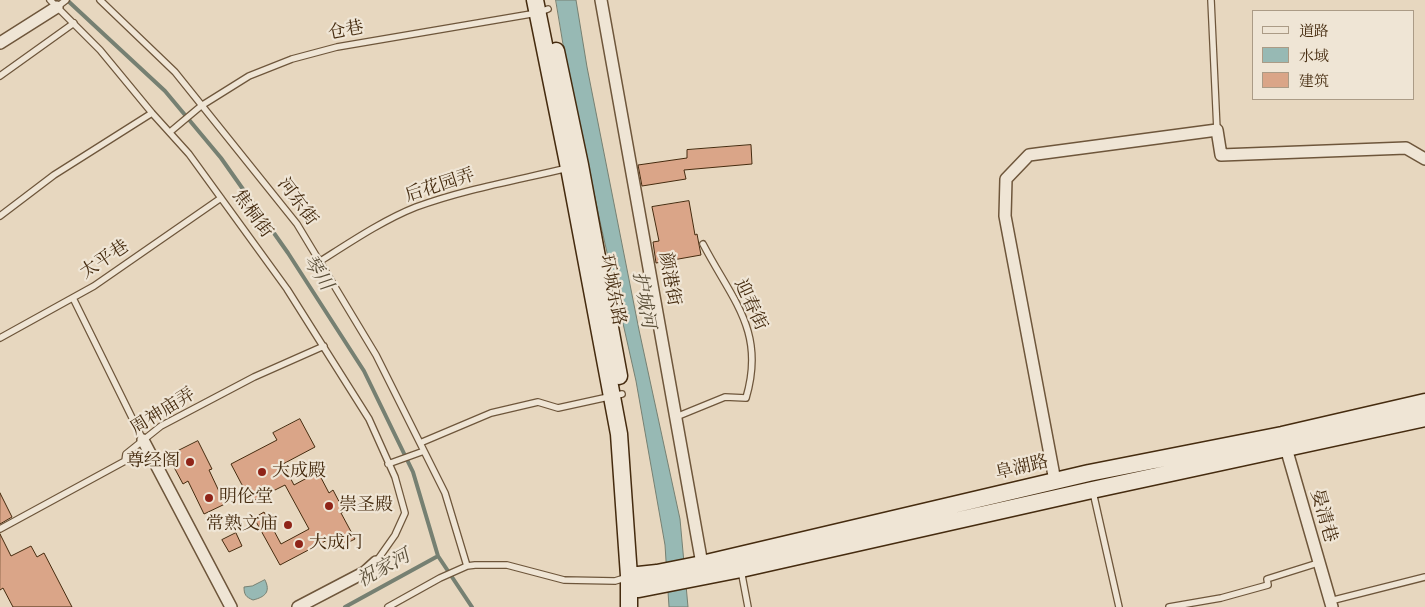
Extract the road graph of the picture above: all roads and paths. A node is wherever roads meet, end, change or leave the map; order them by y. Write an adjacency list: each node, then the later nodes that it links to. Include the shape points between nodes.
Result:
1 (100, 0): 9 (lane, 河东街, via 175,72)
2 (601, 0): 24 (street, 颜港街)
3 (1211, 0): 11 (lane)
4 (58, 2): 6 (lane, 焦桐街); 7 (street)
5 (541, 6): 9 (lane, 仓巷, via 292,59 249,76); 14 (main road, 环城东路)
6 (74, 24): 8 (lane); 10 (lane, 焦桐街)
7 (0, 43)
8 (0, 76)
9 (201, 106): 12 (lane, 仓巷); 18 (lane, 河东街, via 296,224)
10 (152, 113): 12 (lane, 焦桐街); 16 (lane, via 54,175)
11 (1217, 130): 13 (street, via 1221,155 1406,148); 32 (street, via 1029,155 1006,179 1005,216)
12 (170, 132): 15 (lane, 焦桐街)
13 (1425, 159)
14 (574, 166): 18 (lane, 后花园弄, via 415,208 369,231); 22 (main road, 环城东路)
15 (222, 198): 19 (lane, 太平巷); 21 (lane, 焦桐街)
16 (0, 216)
17 (703, 244): 24 (lane, 迎春街, via 745,320 752,344 751,380 746,398 725,397)
18 (320, 262): 28 (lane, 河东街, via 376,355)
19 (72, 298): 20 (lane, 太平巷); 26 (lane)
20 (0, 338)
21 (324, 346): 26 (lane, 周神庙弄, via 161,426); 30 (lane, 焦桐街, via 369,419)
22 (617, 395): 28 (lane, via 558,408 538,402 529,404 491,414); 41 (main road, 环城东路, via 628,427)
23 (1425, 402): 27 (main road, 阜湖路)
24 (676, 417): 39 (street, 颜港街)
25 (1425, 418): 27 (main road, 阜湖路)
26 (143, 440): 34 (lane, 周神庙弄, via 126,454 125,460); 43 (street)
27 (1284, 442): 31 (main road, 阜湖路); 33 (main road, 阜湖路); 37 (street, 晏清巷)
28 (420, 443): 29 (lane, 河东街)
29 (424, 451): 30 (lane); 38 (lane, 河东街, via 445,493)
30 (388, 464): 35 (lane, 焦桐街, via 405,513 395,535)
31 (1089, 473): 32 (main road, 阜湖路); 33 (lane)
32 (1055, 481): 36 (main road, 阜湖路)
33 (1092, 490): 36 (main road, 阜湖路); 49 (lane)
34 (0, 529)
35 (376, 562): 44 (street, via 365,572)
36 (739, 562): 39 (main road, 阜湖路); 48 (lane)
37 (1318, 563): 42 (street, 晏清巷); 50 (lane, via 1267,579 1268,585)
38 (467, 566): 41 (lane, via 507,565 564,580); 45 (lane)
39 (694, 570): 41 (main road, 阜湖路)
40 (1425, 577): 42 (lane)
41 (630, 582): 46 (main road); 47 (main road)
42 (1331, 604)
43 (231, 607)
44 (298, 607)
45 (388, 607)
46 (629, 607)
47 (638, 607)
48 (748, 607)
49 (1119, 607)
50 (1169, 607)

